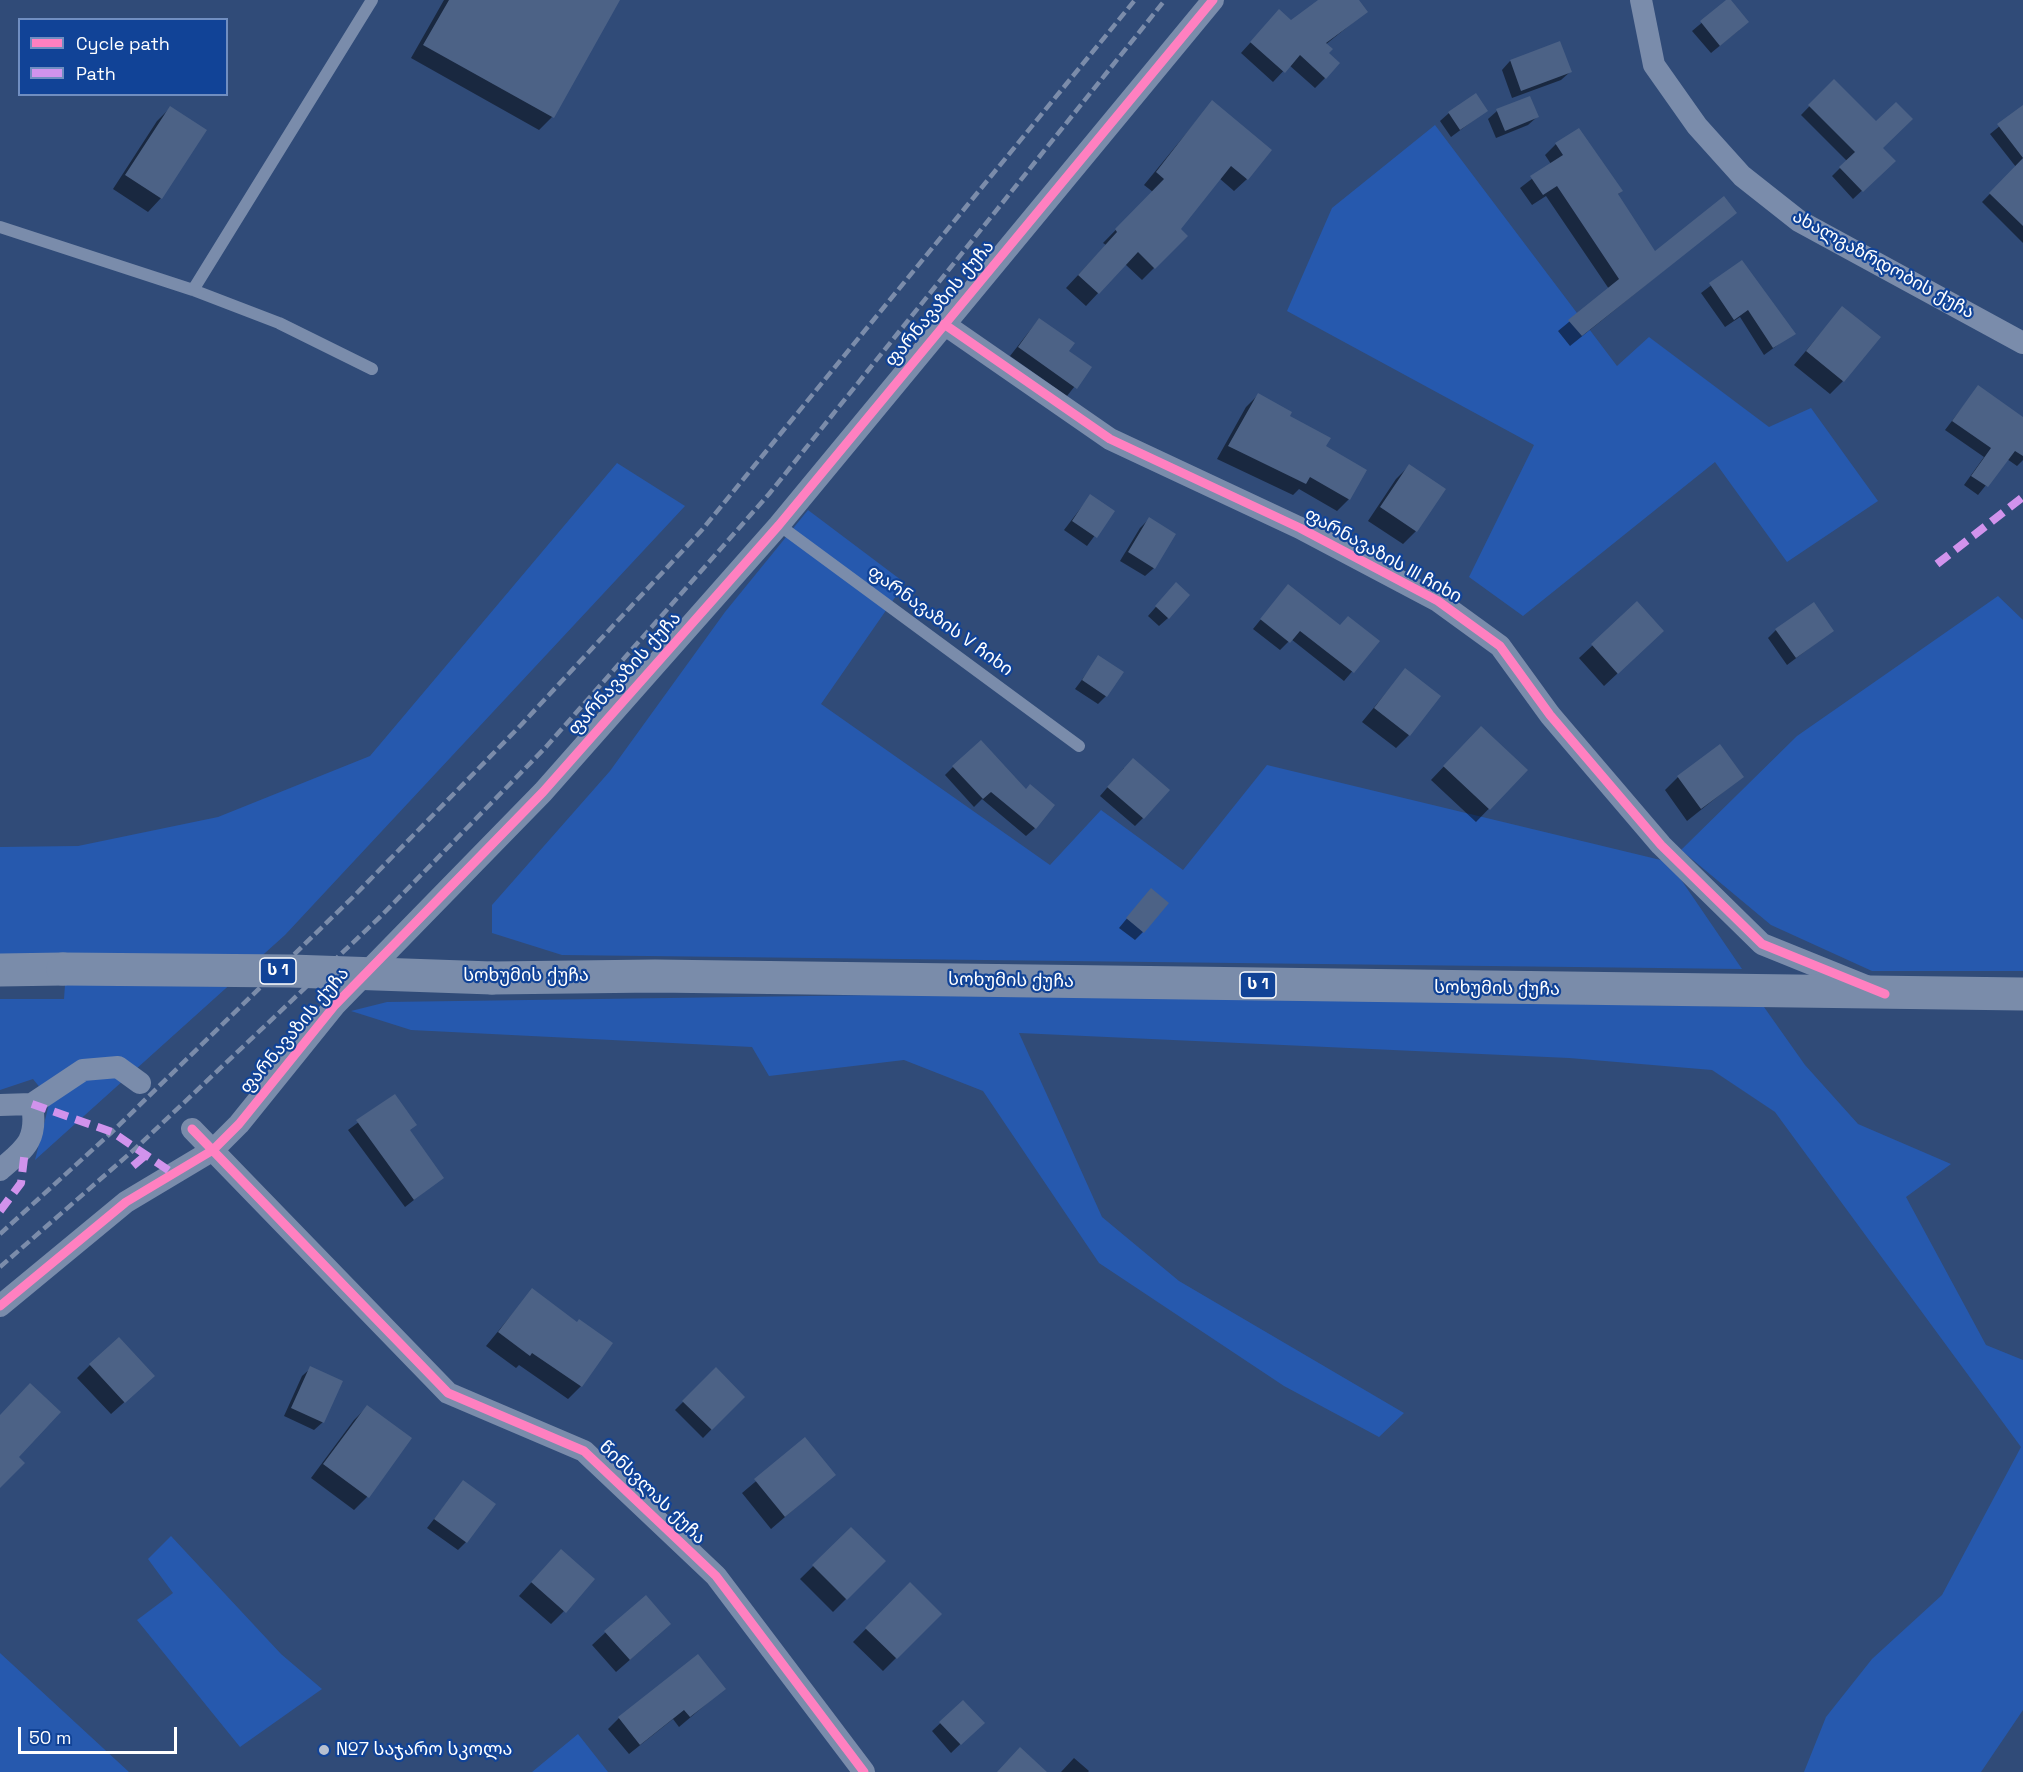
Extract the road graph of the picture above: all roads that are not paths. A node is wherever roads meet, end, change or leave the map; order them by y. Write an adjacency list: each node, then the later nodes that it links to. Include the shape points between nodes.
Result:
1 (372, 0): 5 (lane)
2 (1213, 0): 6 (street, ფარნავაზის ქუჩა)
3 (1641, 0): 7 (street, ახალგაზრდობის ქუჩა, via 1654,65 1697,126 1742,176 1799,221)
4 (0, 227): 5 (lane)
5 (194, 290): 8 (lane, via 279,323)
6 (944, 324): 9 (street, ფარნავაზის ქუჩა); 12 (street, ფარნავაზის III ჩიხი, via 1110,439 1300,528 1438,602 1500,646 1550,716 1661,845 1762,944)
7 (2023, 343)
8 (372, 369)
9 (779, 525): 10 (lane, ფარნავაზის V ჩიხი); 18 (street, ფარნავაზის ქუჩა, via 543,792 335,1005)
10 (1079, 746)
11 (0, 970): 12 (highway, სოხუმის ქუჩა / ს 1, bridge)
12 (1885, 994): 13 (highway, სოხუმის ქუჩა / ს 1)
13 (2023, 994)
14 (140, 1083): 15 (street, via 118,1066 83,1070)
15 (32, 1104): 16 (street); 19 (street, via 35,1126 25,1150)
16 (0, 1105)
17 (192, 1129): 18 (street, წინსვლას ქუჩა)
18 (213, 1149): 20 (street, ფარნავაზის ქუჩა, via 126,1202); 21 (street, წინსვლას ქუჩა, via 448,1393 584,1451 716,1576)
19 (0, 1170)
20 (0, 1306)
21 (864, 1772)

